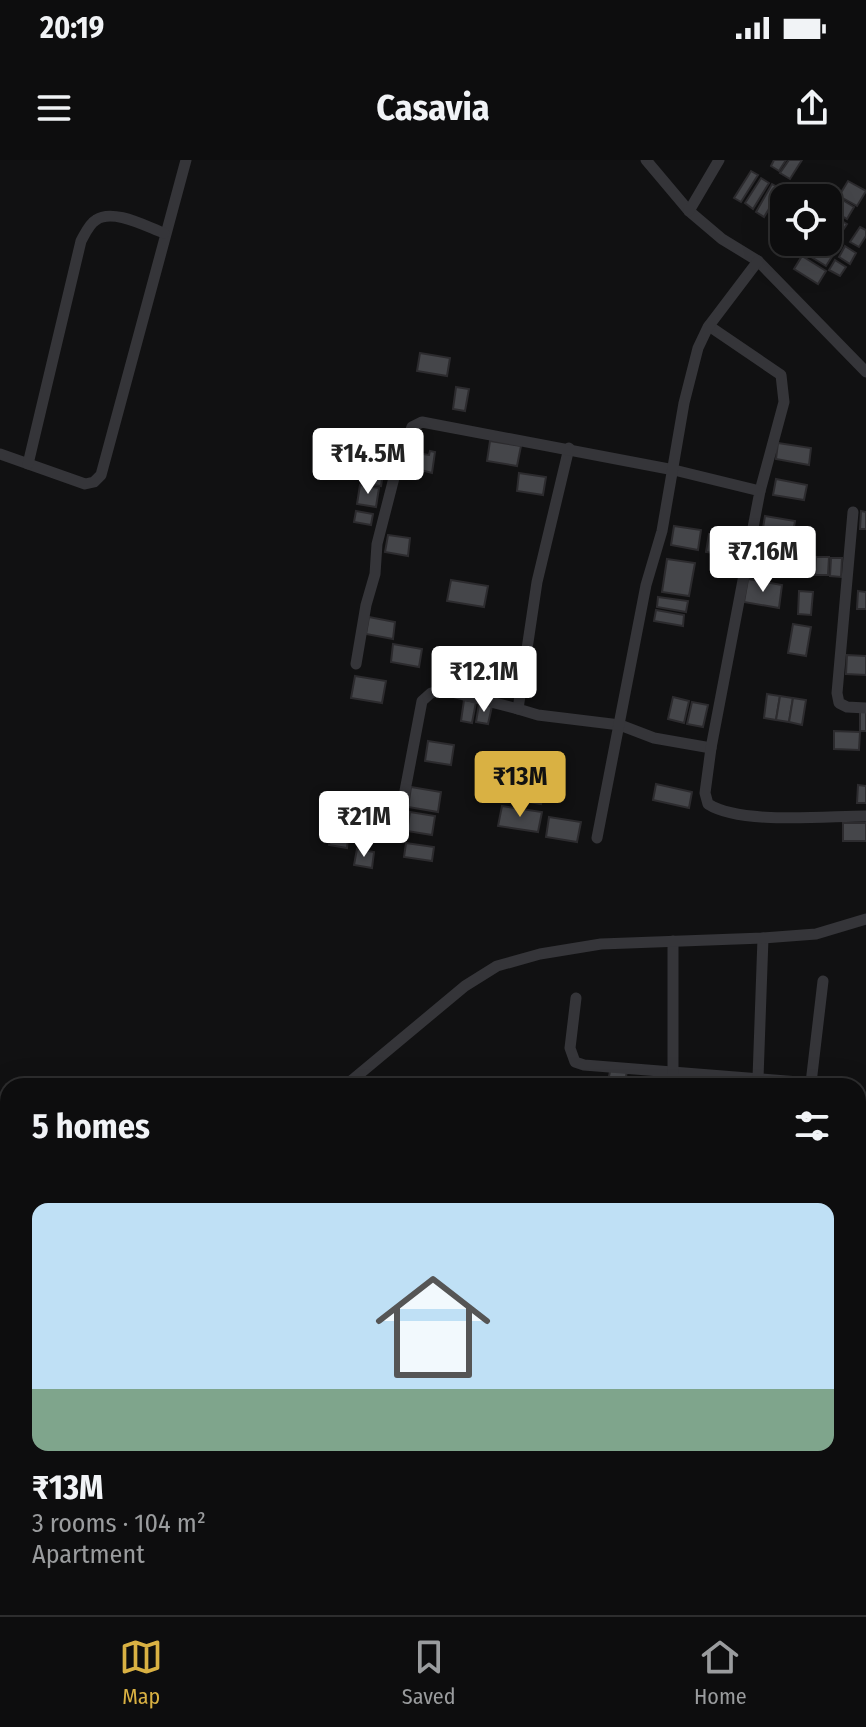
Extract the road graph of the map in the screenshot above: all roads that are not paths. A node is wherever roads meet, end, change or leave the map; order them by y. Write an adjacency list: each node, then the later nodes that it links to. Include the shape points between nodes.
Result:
1 (186, 160): 5 (street)
2 (646, 160): 4 (street)
3 (719, 160): 4 (street)
4 (689, 211): 6 (street)
5 (164, 233): 11 (street, via 110,215 98,218 85,234); 11 (street, via 101,475 85,484)
6 (758, 261): 7 (street); 8 (street)
7 (709, 326): 12 (street, via 684,403); 13 (street, via 781,375 784,402)
8 (865, 370)
9 (569, 448): 12 (street); 15 (street, via 422,422 412,427 377,544); 17 (street, via 537,582)
10 (0, 454): 11 (street)
11 (28, 464)
12 (674, 470): 13 (street); 18 (street)
13 (760, 491): 19 (street)
14 (853, 512): 16 (street, via 837,693 839,703)
15 (356, 664)
16 (866, 708)
17 (518, 709): 18 (street); 20 (street, via 444,690 431,693 422,701)
18 (620, 725): 19 (street, via 654,738); 22 (street)
19 (711, 748): 21 (street, via 705,793 708,804 718,810)
20 (404, 796)
21 (866, 816)
22 (597, 838)
23 (866, 919): 24 (street, via 816,934)
24 (763, 938): 25 (street); 30 (street)
25 (673, 941): 28 (street); 29 (street, via 601,944 497,966 465,986)
26 (823, 981): 31 (street)
27 (576, 998): 28 (street, via 570,1048 575,1062)
28 (673, 1072): 30 (street)
29 (355, 1078)
30 (758, 1078)
31 (812, 1078)

